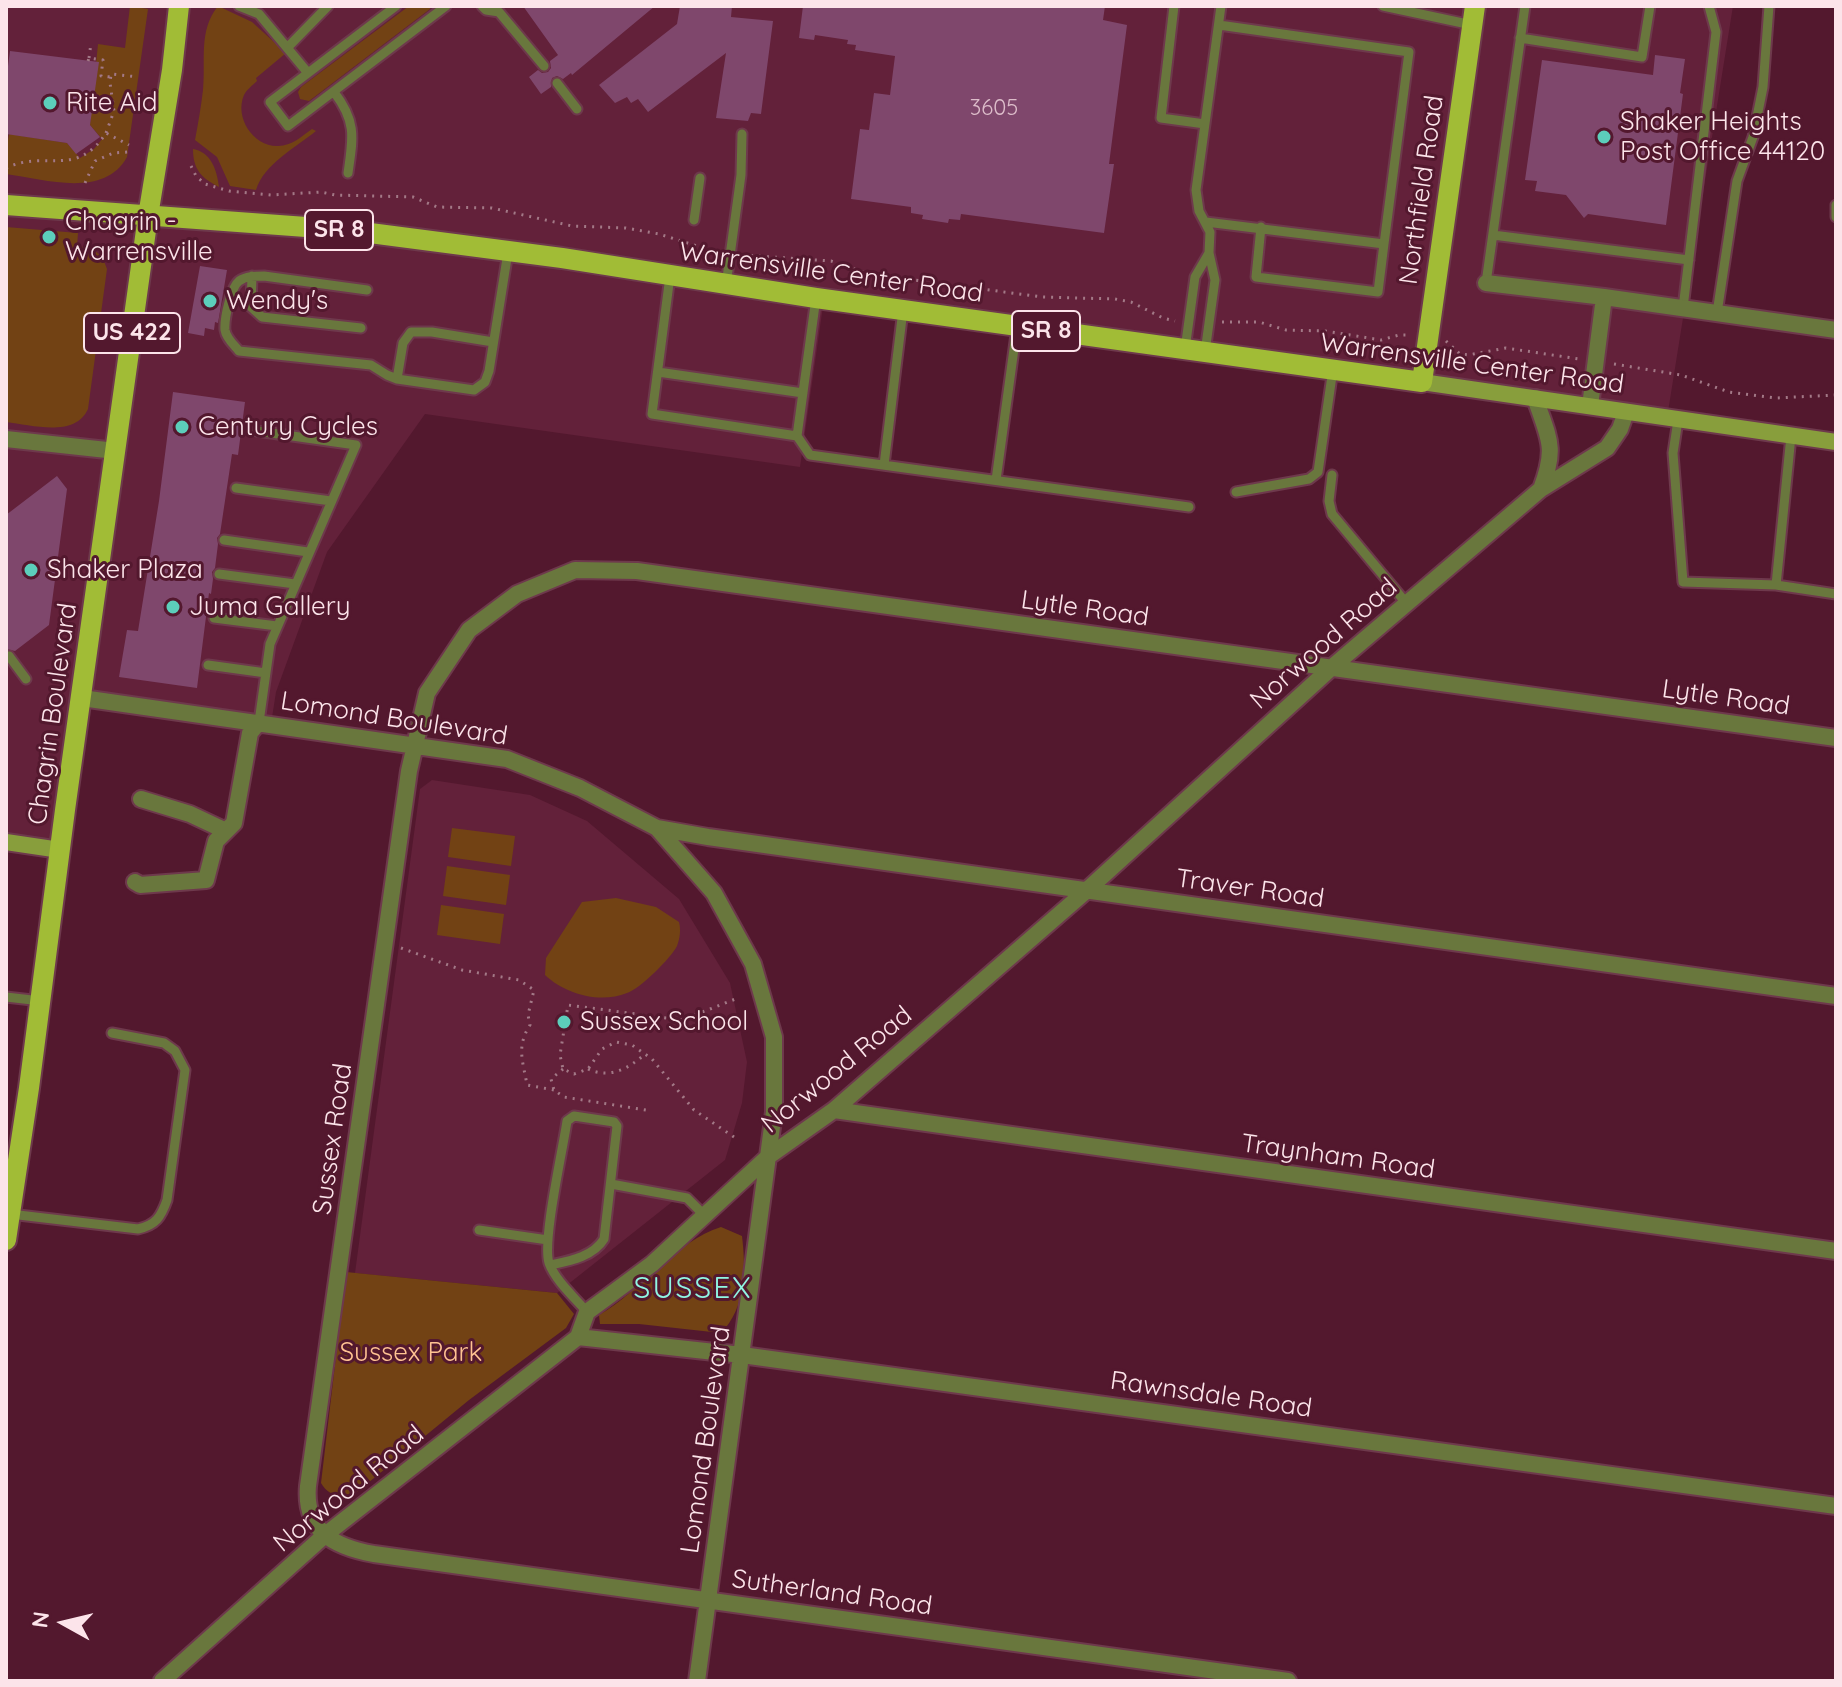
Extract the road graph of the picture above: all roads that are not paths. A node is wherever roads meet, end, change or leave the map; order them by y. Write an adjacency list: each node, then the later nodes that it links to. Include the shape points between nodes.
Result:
1 (179, 6): 29 (main road, Chagrin Boulevard / US 422)
2 (239, 6): 17 (lane, via 259,14)
3 (328, 6): 17 (lane)
4 (446, 6): 21 (lane)
5 (482, 6): 18 (lane, via 499,12)
6 (1174, 6): 23 (lane, via 1161,118)
7 (1221, 6): 15 (lane)
8 (1383, 6): 14 (lane)
9 (1525, 6): 16 (lane)
10 (1650, 6): 16 (lane, via 1642,57)
11 (1709, 6): 38 (lane, via 1716,32)
12 (1769, 6): 48 (lane, via 1763,87 1737,181)
13 (387, 8): 19 (lane)
14 (1474, 16): 57 (main road, Northfield Road)
15 (1219, 25): 23 (lane); 35 (lane, via 1409,52)
16 (1520, 38): 34 (lane)
17 (287, 48): 19 (lane)
18 (544, 66)
19 (308, 73): 21 (lane, via 270,102 288,126)
20 (557, 83): 22 (lane)
21 (334, 92): 25 (lane, via 352,123)
22 (577, 109)
23 (1205, 124): 32 (lane, via 1196,190)
24 (742, 134): 42 (lane)
25 (348, 173)
26 (700, 178): 31 (lane)
27 (6, 205): 29 (main road, Warrensville Center Road)
28 (1836, 205): 30 (lane)
29 (148, 216): 36 (main road, Warrensville Center Road / SR 8, via 347,230); 68 (main road, Chagrin Boulevard / US 422)
30 (1836, 217)
31 (694, 220)
32 (1206, 222): 33 (lane); 37 (lane)
33 (1261, 227): 35 (lane); 35 (lane, via 1256,277 1378,292)
34 (1493, 235): 38 (lane); 41 (lane)
35 (1384, 244)
36 (508, 252): 40 (main road, Warrensville Center Road / SR 8); 52 (lane)
37 (1209, 253): 53 (lane, via 1215,280); 53 (lane, via 1195,277)
38 (1689, 260): 46 (lane)
39 (252, 276): 43 (lane); 50 (lane, via 251,307 262,317); 56 (lane, via 231,290 225,330 239,351 371,365)
40 (670, 276): 42 (main road, Warrensville Center Road / SR 8); 55 (lane)
41 (1486, 283): 44 (street)
42 (726, 285): 45 (main road, Warrensville Center Road / SR 8)
43 (367, 290)
44 (1604, 297): 46 (street); 60 (street)
45 (816, 298): 47 (main road, Warrensville Center Road / SR 8); 58 (lane)
46 (1683, 308): 48 (street)
47 (903, 310): 49 (main road, Warrensville Center Road / SR 8); 69 (lane)
48 (1717, 313): 51 (street)
49 (1017, 327): 53 (main road, Warrensville Center Road / SR 8); 71 (lane)
50 (361, 328)
51 (1836, 330)
52 (493, 342): 56 (lane, via 485,382 474,390); 56 (lane, via 411,332 403,343)
53 (1195, 351): 54 (main road, Warrensville Center Road / SR 8)
54 (1333, 369): 57 (main road, Warrensville Center Road / SR 8); 74 (lane, via 1318,472 1309,479)
55 (658, 372): 58 (lane); 64 (lane, via 652,414)
56 (397, 379)
57 (1422, 382): 59 (main road, Warrensville Center Road)
58 (803, 393): 64 (lane)
59 (1535, 398): 60 (main road, Warrensville Center Road); 73 (street, via 1551,444 1551,464)
60 (1590, 406): 61 (main road, Warrensville Center Road)
61 (1626, 412): 62 (main road, Warrensville Center Road); 73 (street, Norwood Road, via 1607,448)
62 (1678, 420): 65 (main road, Warrensville Center Road); 81 (lane, via 1673,453 1683,582)
63 (257, 431): 75 (lane, via 356,445)
64 (797, 436): 69 (lane, via 810,455)
65 (1791, 436): 67 (main road, Warrensville Center Road); 81 (lane)
66 (6, 439): 68 (street)
67 (1836, 442)
68 (116, 451): 91 (main road, Chagrin Boulevard / US 422)
69 (884, 465): 71 (lane)
70 (1332, 475): 83 (lane, via 1332,514)
71 (996, 480): 76 (lane)
72 (236, 488): 75 (lane)
73 (1541, 489): 83 (street, Norwood Road)
74 (1236, 492)
75 (331, 501): 78 (lane)
76 (1189, 507)
77 (224, 540): 78 (lane)
78 (308, 552): 80 (lane)
79 (219, 574): 80 (lane)
80 (295, 584): 85 (lane)
81 (1776, 585): 82 (lane)
82 (1836, 594)
83 (1407, 604): 88 (street, Norwood Road)
84 (214, 618): 85 (lane)
85 (277, 626): 89 (lane)
86 (9, 656): 90 (lane)
87 (208, 665): 89 (lane)
88 (1331, 668): 93 (street, Lytle Road); 94 (street, Lytle Road, via 637,571 575,570 517,594 469,630 427,693); 101 (street, Norwood Road)
89 (266, 673): 92 (lane)
90 (26, 679)
91 (82, 698): 92 (street, Lomond Boulevard); 99 (main road, Chagrin Boulevard / US 422)
92 (259, 722): 94 (street, Lomond Boulevard); 97 (street, via 250,733 234,823)
93 (1836, 738)
94 (414, 744): 96 (street, Lomond Boulevard, via 507,759 580,788); 120 (street, Sussex Road, via 308,1486 308,1511)
95 (141, 799): 97 (street)
96 (657, 828): 101 (street, Traver Road); 107 (street, Lomond Boulevard, via 714,893 753,964 774,1037)
97 (226, 831): 100 (street, via 216,841 206,880)
98 (6, 842): 99 (main road)
99 (60, 850): 104 (main road, Chagrin Boulevard / US 422)
100 (135, 882)
101 (1086, 891): 102 (street, Traver Road); 106 (street, Norwood Road)
102 (1836, 996)
103 (6, 997): 104 (lane)
104 (41, 1001): 109 (main road, Chagrin Boulevard / US 422)
105 (112, 1033): 109 (lane, via 164,1043 185,1070 161,1217 138,1229)
106 (834, 1110): 107 (street, Norwood Road); 114 (street, Traynham Road)
107 (769, 1156): 110 (street, Norwood Road); 118 (street, Lomond Boulevard)
108 (611, 1184): 110 (lane, via 687,1198); 113 (lane, via 616,1123 570,1118); 115 (lane, via 600,1246)
109 (10, 1214): 112 (main road, Chagrin Boulevard / US 422)
110 (704, 1215): 116 (street, Norwood Road, via 652,1264)
111 (479, 1230): 113 (lane)
112 (6, 1240)
113 (548, 1240): 115 (lane)
114 (1836, 1251)
115 (550, 1265): 116 (lane)
116 (587, 1312): 117 (street)
117 (578, 1337): 118 (street, Rawnsdale Road); 120 (street, Norwood Road)
118 (742, 1355): 119 (street, Rawnsdale Road); 121 (street, Lomond Boulevard)
119 (1836, 1506)
120 (325, 1535): 121 (street, Sutherland Road, via 349,1549 374,1554); 122 (street, Norwood Road)
121 (708, 1600): 123 (street, Lomond Boulevard); 124 (street, Sutherland Road)
122 (162, 1681)
123 (697, 1681)
124 (1288, 1681)

